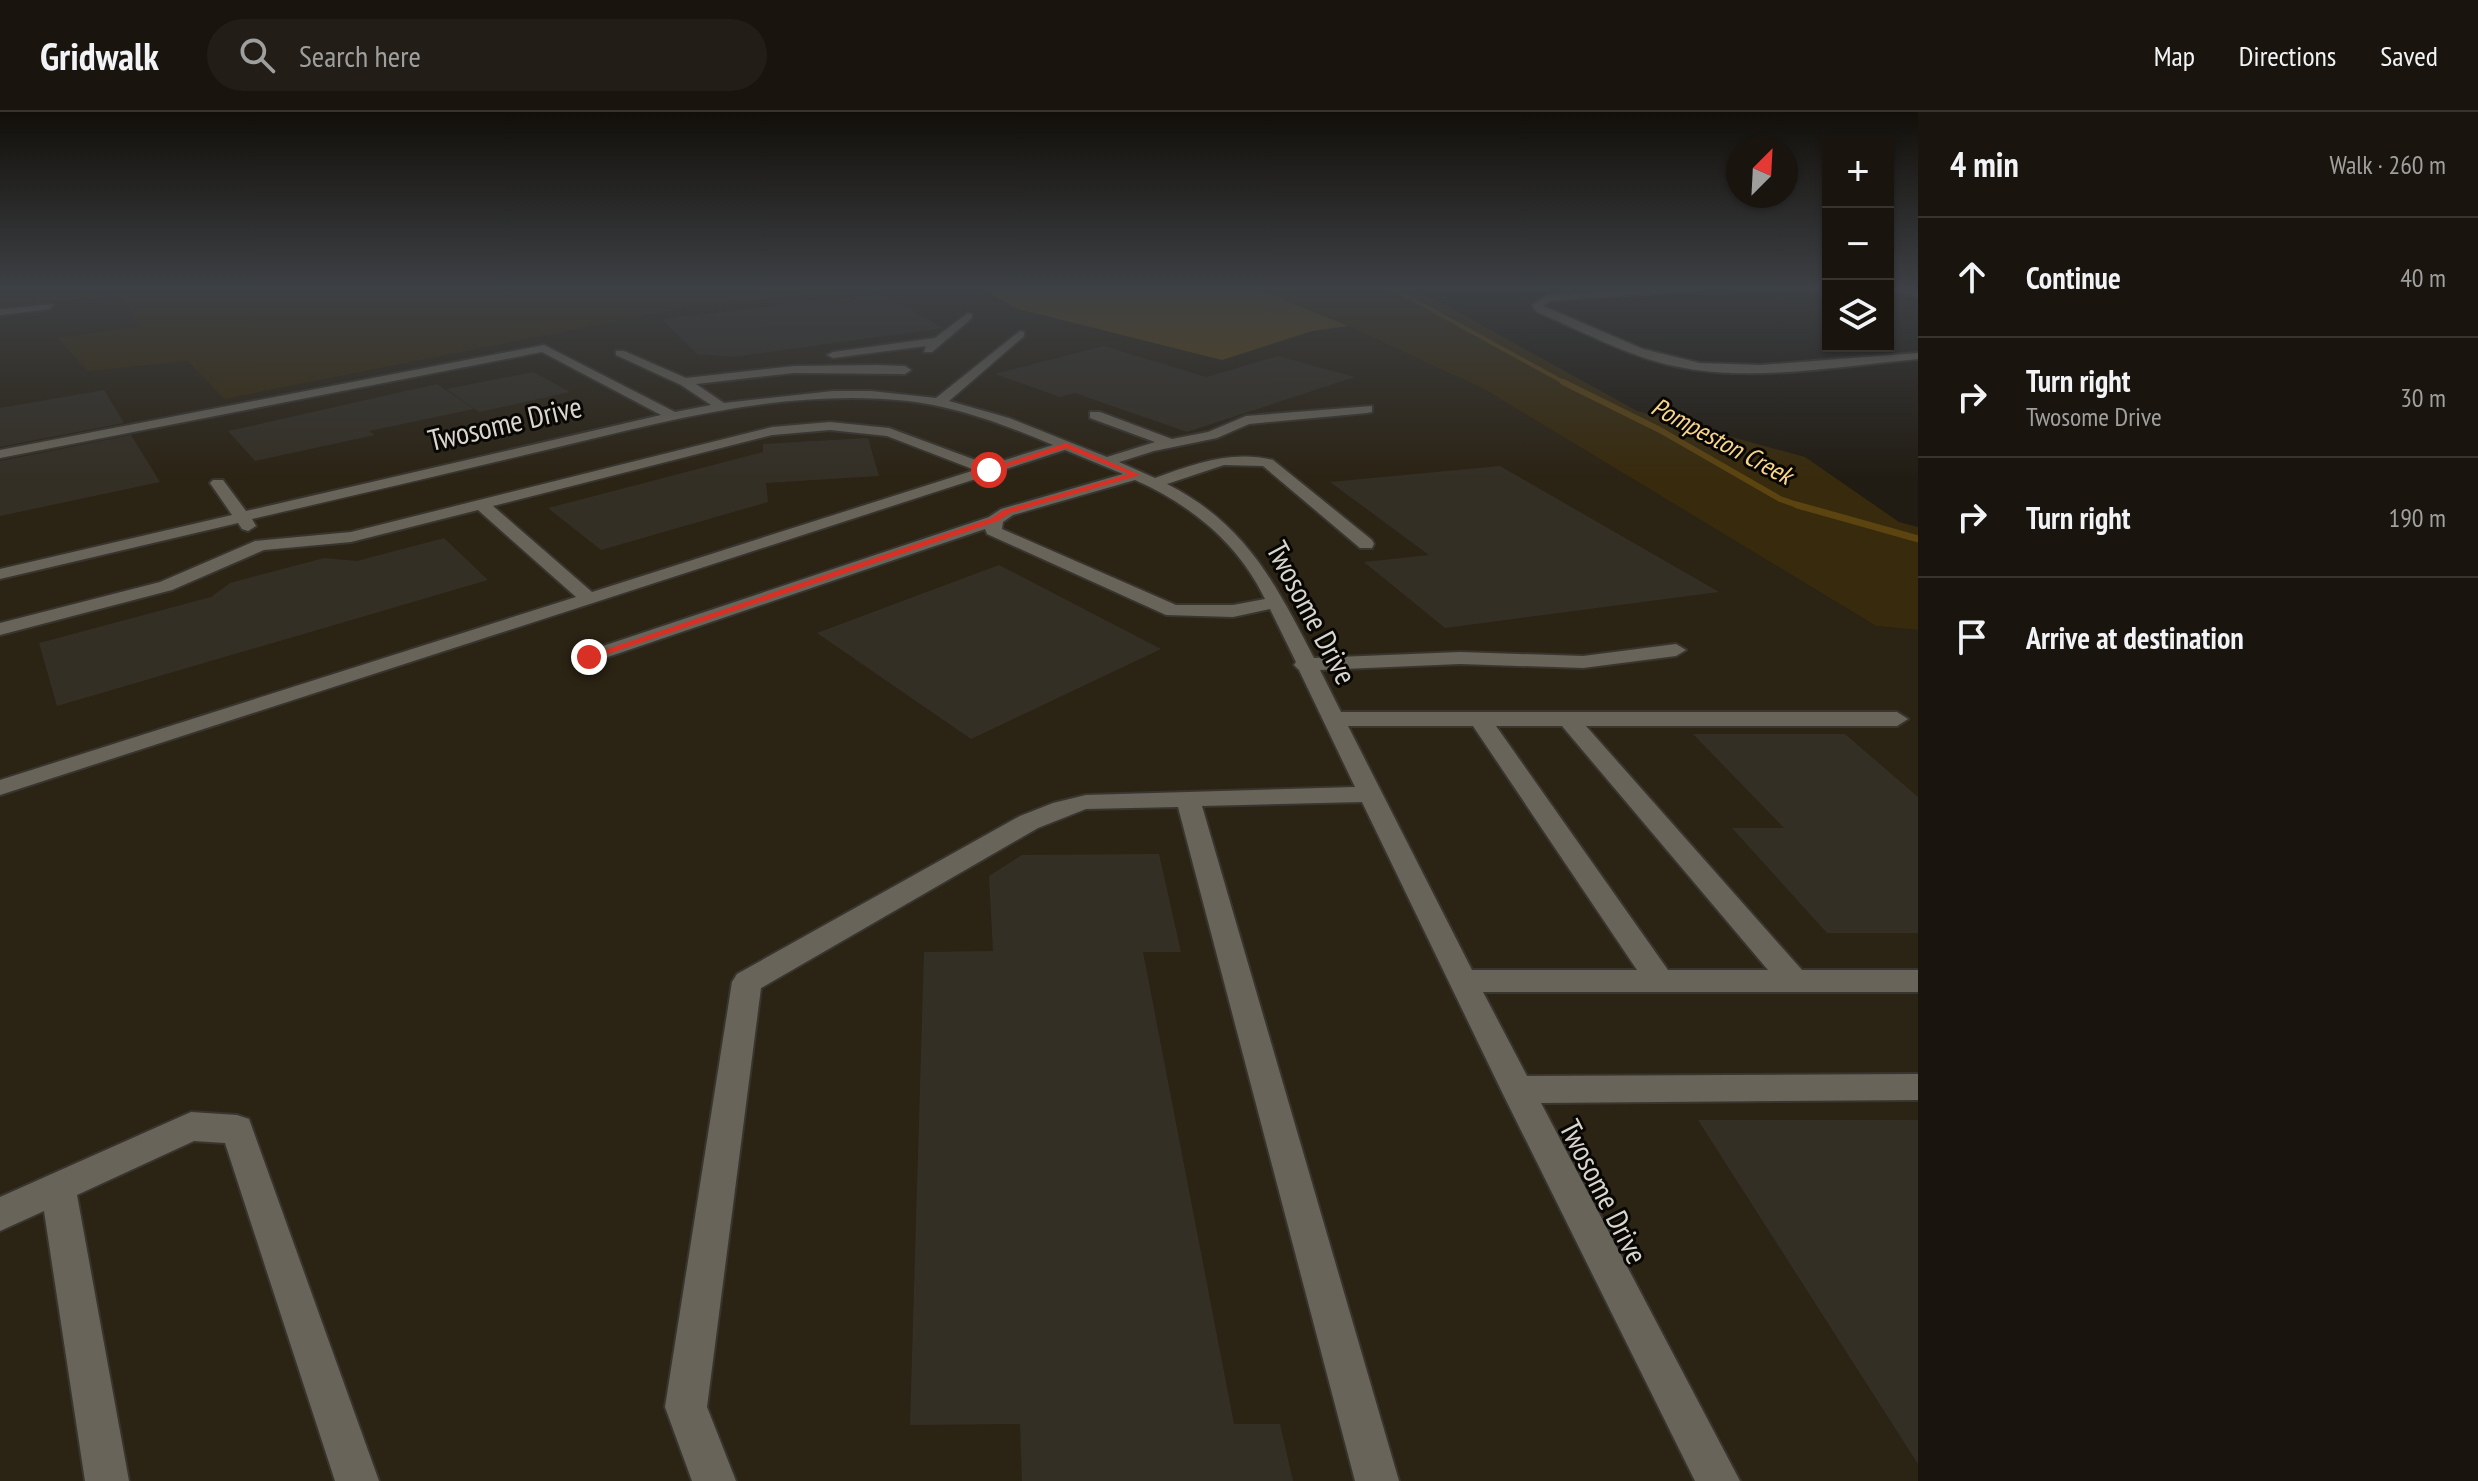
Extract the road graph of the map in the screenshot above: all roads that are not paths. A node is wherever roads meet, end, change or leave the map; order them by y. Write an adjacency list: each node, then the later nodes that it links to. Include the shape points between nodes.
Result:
1 (529, 351): 21 (street)
2 (549, 351): 17 (street)
3 (862, 351): 10 (street, via 754,365)
4 (927, 351): 9 (street)
5 (1000, 351): 13 (street)
6 (1641, 351): 8 (street, via 1694,366 1740,368)
7 (620, 353): 11 (street)
8 (1918, 356)
9 (905, 370): 10 (street); 12 (street)
10 (758, 372): 11 (street)
11 (685, 382): 14 (street)
12 (875, 396): 13 (street, Twosome Drive); 14 (street, Twosome Drive, via 813,396)
13 (938, 403): 20 (street, Twosome Drive)
14 (721, 406): 17 (street, Twosome Drive)
15 (1367, 409): 19 (street, via 1246,420)
16 (1095, 415): 19 (street)
17 (673, 416): 18 (street, Twosome Drive)
18 (579, 438): 23 (street); 28 (street, Twosome Drive)
19 (1173, 444): 22 (street)
20 (1066, 445): 22 (street, Twosome Drive); 24 (street)
21 (0, 454)
22 (1106, 462): 25 (street, Twosome Drive)
23 (630, 467): 24 (street, via 772,431 830,426 889,432); 27 (street)
24 (989, 470): 33 (street)
25 (1145, 479): 29 (street, via 1007,512); 30 (street, via 1228,459 1268,463); 34 (street, Twosome Drive, via 1194,503 1237,540)
26 (218, 483): 28 (street)
27 (481, 504): 31 (street, via 351,537); 33 (street)
28 (242, 516): 31 (street); 32 (street, Twosome Drive)
29 (995, 520): 34 (street, via 993,531 1173,611 1233,611); 37 (street)
30 (1366, 544)
31 (261, 545): 35 (street, via 140,594)
32 (0, 574)
33 (589, 599): 43 (street)
34 (1275, 602): 38 (street, Twosome Drive)
35 (0, 629)
36 (1676, 650): 38 (street, via 1583,662 1460,658)
37 (589, 657)
38 (1304, 665): 39 (street, Twosome Drive)
39 (1333, 719): 40 (street); 44 (street, Twosome Drive)
40 (1480, 719): 41 (street); 47 (street)
41 (1568, 719): 42 (street); 48 (street)
42 (1897, 719)
43 (0, 788)
44 (1373, 794): 45 (street); 46 (street, Twosome Drive)
45 (1188, 799): 56 (street, via 1086,802 1062,808 747,982 686,1407); 57 (street)
46 (1463, 981): 47 (street); 51 (street, Twosome Drive)
47 (1660, 981): 48 (street)
48 (1794, 981): 49 (street)
49 (1918, 981)
50 (1918, 1087): 51 (street)
51 (1517, 1090): 58 (street, Twosome Drive)
52 (58, 1188): 53 (street); 54 (street); 55 (street, via 191,1126 237,1129)
53 (0, 1214)
54 (107, 1481)
55 (357, 1481)
56 (714, 1481)
57 (1377, 1481)
58 (1718, 1481)

